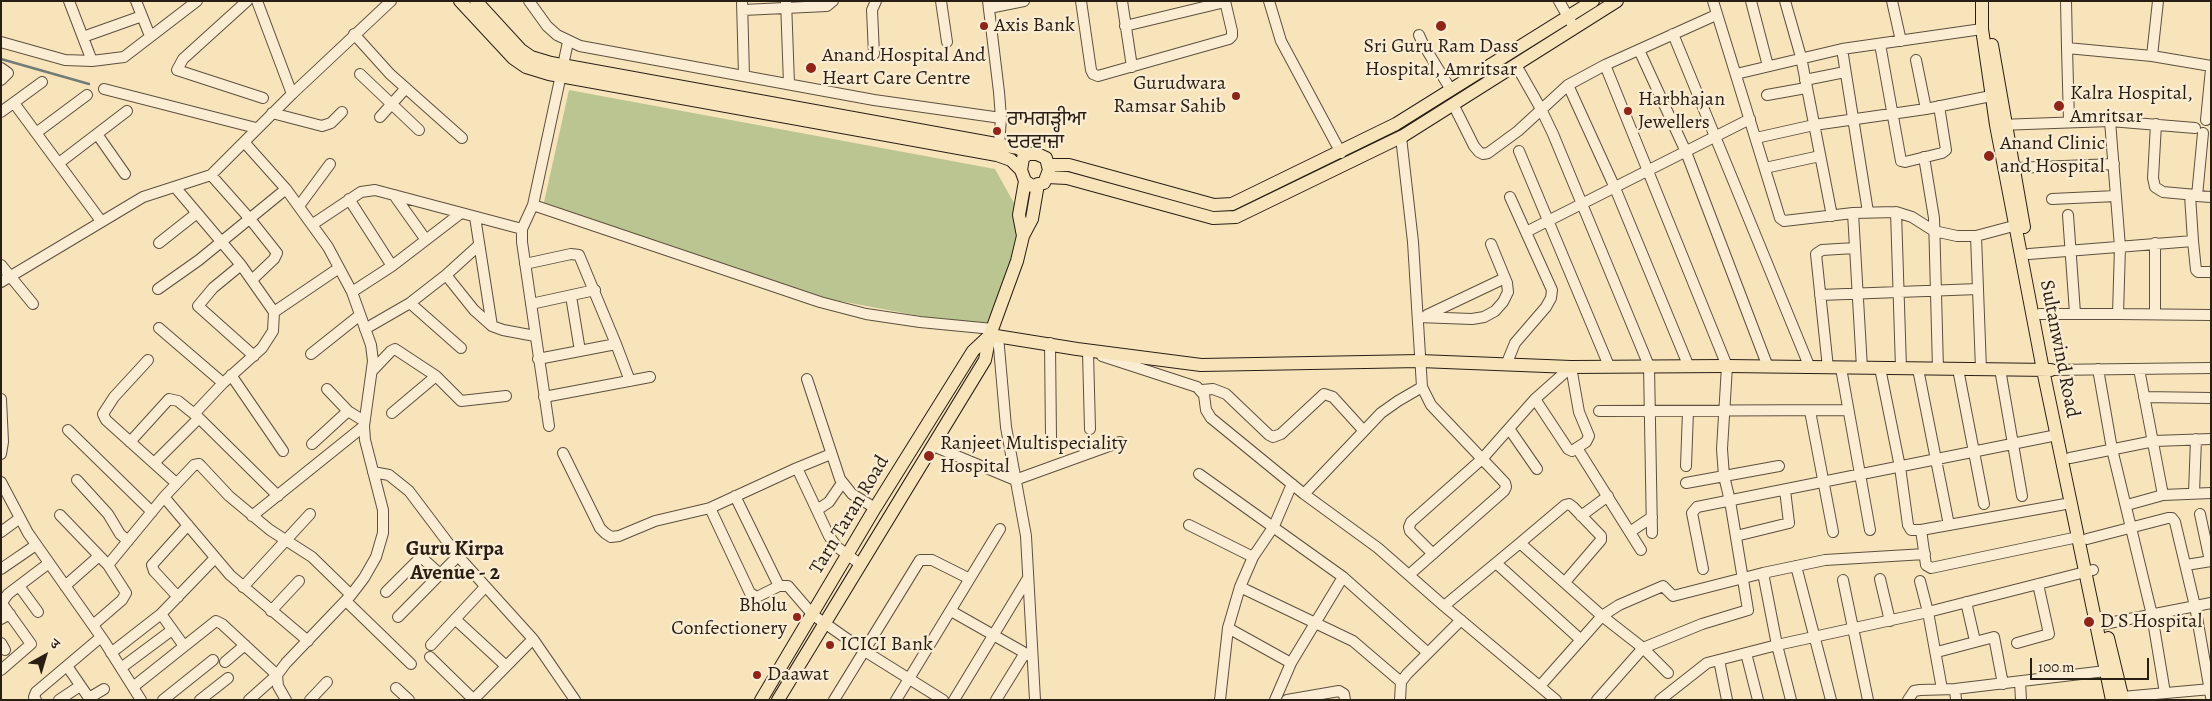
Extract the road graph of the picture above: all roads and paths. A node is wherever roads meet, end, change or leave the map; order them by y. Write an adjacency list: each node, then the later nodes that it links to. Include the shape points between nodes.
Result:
1 (69, 1): 40 (street)
2 (136, 1): 32 (street)
3 (197, 1): 39 (street)
4 (247, 1): 79 (street, via 182,59 177,70)
5 (257, 1): 75 (street)
6 (391, 1): 36 (street)
7 (460, 1): 60 (main road, via 513,58 526,67)
8 (476, 1): 60 (main road, via 521,50)
9 (529, 1): 43 (street, via 547,26)
10 (833, 1): 28 (street, via 827,6)
11 (876, 1): 49 (street, via 872,10)
12 (941, 1): 44 (street)
13 (1024, 1): 29 (street)
14 (1081, 1): 57 (street, via 1093,74 1098,76)
15 (1122, 1): 34 (street)
16 (1269, 1): 112 (street, via 1281,41)
17 (1559, 1): 33 (street)
18 (1593, 1): 33 (main road)
19 (1618, 1): 33 (main road)
20 (1713, 1): 31 (street)
21 (1751, 1): 56 (street)
22 (1786, 1): 51 (street)
23 (1892, 1): 41 (street)
24 (2066, 1): 46 (street)
25 (2158, 1): 50 (street)
26 (1225, 2): 34 (street); 57 (street, via 1232,31 1229,39)
27 (1982, 2): 35 (main road, Sultanwind Road); 98 (main road, Sultanwind Road)
28 (786, 5): 30 (street); 68 (street)
29 (989, 5): 92 (street)
30 (742, 6): 65 (street)
31 (1716, 15): 37 (street); 63 (street)
32 (142, 16): 39 (street); 40 (street)
33 (1571, 22): 54 (main road); 64 (main road)
34 (1125, 26): 57 (street)
35 (1982, 29): 41 (street); 78 (main road, Sultanwind Road)
36 (354, 34): 72 (street); 75 (street)
37 (1673, 34): 48 (street); 105 (street)
38 (1419, 35): 74 (street)
39 (150, 36): 53 (street, via 124,57)
40 (83, 37): 53 (street)
41 (1901, 41): 45 (street)
42 (1, 42): 53 (street, via 65,60)
43 (568, 42): 60 (street); 65 (street)
44 (947, 42)
45 (1880, 44): 47 (street); 89 (street)
46 (2067, 48): 50 (street); 95 (street)
47 (1842, 49): 51 (street); 61 (street)
48 (1640, 50): 55 (street); 113 (street)
49 (874, 54)
50 (2152, 56): 58 (street)
51 (1801, 57): 56 (street); 69 (street)
52 (1916, 60): 85 (street)
53 (92, 61)
54 (1516, 65): 71 (main road); 84 (street)
55 (1605, 65): 70 (street); 122 (street)
56 (1768, 66): 63 (street)
57 (1132, 67)
58 (2211, 67): 101 (street)
59 (1, 68): 66 (street, via 8,73)
60 (562, 71): 110 (main road); 125 (main road, via 997,155 1011,160); 137 (street)
61 (1845, 72): 69 (street); 94 (street)
62 (360, 74): 81 (street)
63 (1736, 74): 93 (street)
64 (1475, 75): 71 (main road); 74 (main road)
65 (744, 76): 68 (street)
66 (1, 80)
67 (42, 82): 80 (street)
68 (789, 84): 92 (street)
69 (1806, 84): 77 (street); 99 (street)
70 (1568, 85): 84 (street); 128 (street)
71 (1483, 86): 82 (main road)
72 (406, 88): 81 (street); 107 (street)
73 (104, 89): 100 (street)
74 (1451, 90): 112 (main road, via 1396,124)
75 (292, 94): 90 (street)
76 (87, 95): 103 (street)
77 (1767, 95)
78 (1991, 96): 83 (street); 98 (main road, Sultanwind Road)
79 (263, 98)
80 (14, 103): 87 (street); 103 (street)
81 (391, 104): 91 (street); 102 (street)
82 (1453, 104): 84 (street, via 1474,146 1483,154 1518,132); 106 (main road)
83 (1939, 106): 85 (street); 116 (street, via 1946,150)
84 (1541, 108): 138 (street)
85 (1926, 109): 89 (street)
86 (127, 111): 104 (street)
87 (1, 112)
88 (342, 112): 90 (street, via 331,123 322,126)
89 (1892, 112): 94 (street); 116 (street, via 1901,161)
90 (272, 113): 100 (street)
91 (380, 117)
92 (1001, 118): 110 (street)
93 (1750, 119): 105 (street); 108 (street)
94 (1852, 120): 99 (street); 140 (street)
95 (2068, 121): 96 (street); 98 (street)
96 (2110, 122): 97 (street); 119 (street)
97 (2156, 124): 101 (street); 131 (street, via 2155,187 2163,192)
98 (2002, 125): 121 (main road, Sultanwind Road); 152 (main road, Sultanwind Road)
99 (1814, 126): 108 (street); 115 (street)
100 (256, 128): 109 (street)
101 (2204, 128): 131 (street)
102 (419, 130)
103 (36, 133): 117 (street)
104 (97, 134): 117 (street); 123 (street)
105 (1716, 136): 113 (street); 222 (street)
106 (1401, 137): 126 (main road, via 1236,217 1213,218 1068,178); 199 (street)
107 (462, 138)
108 (1756, 138): 120 (street)
109 (244, 142): 124 (street); 129 (street)
110 (999, 146): 114 (main road, via 1018,148)
111 (1519, 151): 150 (street)
112 (1341, 152): 126 (main road, via 1232,204 1214,205 1069,165)
113 (1686, 152): 122 (street); 221 (street)
114 (1028, 154): 125 (main road, via 1023,158); 126 (main road, via 1046,158)
115 (1820, 156): 120 (street); 146 (street)
116 (1924, 157): 154 (street, via 1933,204)
117 (59, 163): 149 (street)
118 (330, 164): 139 (street)
119 (2114, 164): 121 (street); 132 (street)
120 (1765, 168): 146 (street, via 1780,218 1784,221)
121 (2014, 168): 152 (main road, Sultanwind Road)
122 (1649, 170): 128 (street); 218 (street)
123 (125, 174)
124 (210, 175): 127 (street); 148 (street)
125 (1023, 175): 126 (main road, via 1032,186); 156 (main road, via 1019,215)
126 (1044, 175): 156 (main road, via 1032,218)
127 (175, 186): 142 (street); 149 (street, via 144,197)
128 (1615, 188): 138 (street); 220 (street)
129 (286, 189): 139 (street); 148 (street)
130 (394, 195): 135 (street, via 368,190); 143 (street); 158 (street)
131 (2193, 195): 134 (street); 159 (street)
132 (2116, 196): 136 (street); 165 (street)
133 (1510, 197): 155 (street)
134 (2211, 197)
135 (350, 199): 151 (street); 172 (street)
136 (2052, 199)
137 (532, 205): 153 (street); 203 (street, via 820,302 866,314)
138 (1582, 205): 150 (street); 217 (street)
139 (299, 206): 151 (street)
140 (1868, 212): 141 (street); 144 (street)
141 (1896, 212): 154 (street, via 1912,217); 184 (street)
142 (197, 213): 160 (street); 161 (street)
143 (461, 213): 147 (street); 158 (street)
144 (1853, 213): 146 (street); 166 (street)
145 (2068, 215): 167 (street)
146 (1832, 216)
147 (475, 217): 153 (street); 164 (street)
148 (250, 219): 160 (street); 178 (street, via 277,253 274,260)
149 (101, 221): 175 (street)
150 (1550, 221): 155 (street); 216 (street)
151 (313, 224): 173 (street)
152 (2020, 225): 157 (street); 168 (main road, Sultanwind Road); 236 (main road, Sultanwind Road)
153 (522, 230): 169 (street)
154 (1934, 231): 157 (street); 183 (street)
155 (1526, 232): 215 (street, via 1552,290 1551,298 1515,343)
156 (1023, 236): 203 (main road)
157 (1976, 236): 180 (street)
158 (426, 240): 172 (street)
159 (2193, 241): 162 (street); 174 (street, via 2196,270)
160 (222, 242): 171 (street); 181 (street)
161 (159, 243)
162 (2155, 243): 165 (street); 196 (street)
163 (1490, 244): 177 (street)
164 (478, 246): 176 (street); 200 (street)
165 (2120, 247): 167 (street); 195 (street)
166 (1855, 248): 186 (street); 187 (street, via 1822,250 1816,254)
167 (2071, 251): 168 (street); 193 (street)
168 (2029, 254): 194 (main road, Sultanwind Road)
169 (525, 264): 182 (street, via 576,254 582,259); 191 (street)
170 (1, 265): 175 (street)
171 (241, 265): 178 (street); 211 (street, via 214,288 198,308)
172 (392, 266): 185 (street)
173 (339, 268): 185 (street); 192 (street)
174 (2211, 272)
175 (10, 275): 179 (street); 190 (street)
176 (446, 275): 189 (street); 200 (street, via 474,310)
177 (1505, 278): 199 (street); 199 (street, via 1508,292 1503,302 1484,317)
178 (252, 280): 192 (street)
179 (1, 282)
180 (1978, 288): 183 (street); 232 (street)
181 (158, 289)
182 (595, 290): 188 (street); 206 (street)
183 (1936, 290): 184 (street); 230 (street)
184 (1898, 291): 186 (street); 227 (street)
185 (352, 292): 198 (street)
186 (1858, 293): 187 (street); 225 (street)
187 (1820, 295): 223 (street)
188 (571, 296): 191 (street); 209 (street)
189 (410, 303): 202 (street); 207 (street)
190 (32, 304)
191 (531, 304): 204 (street)
192 (274, 312): 211 (street, via 273,331)
193 (2075, 313): 194 (street); 195 (street)
194 (2040, 314): 236 (main road, Sultanwind Road)
195 (2118, 314): 196 (street)
196 (2155, 314): 197 (street)
197 (2211, 314)
198 (360, 315): 202 (street); 210 (street)
199 (1421, 317): 214 (street)
200 (492, 326): 204 (street)
201 (158, 328): 243 (street)
202 (365, 329): 237 (street, via 374,362)
203 (994, 333): 205 (main road); 277 (main road, Tarn Taran Road, via 985,360); 299 (street); 321 (main road, Tarn Taran Road, via 973,350)
204 (535, 336): 212 (street)
205 (1050, 343): 208 (main road); 269 (street)
206 (616, 344): 209 (street); 242 (street)
207 (461, 348)
208 (1083, 350): 214 (main road, via 1201,365); 246 (street); 264 (street)
209 (580, 351): 212 (street)
210 (311, 354)
211 (254, 356): 238 (street)
212 (538, 359): 248 (street)
213 (148, 360): 273 (street, via 102,414)
214 (1420, 361): 215 (main road); 244 (street)
215 (1506, 365): 219 (main road)
216 (1609, 366): 217 (main road); 219 (main road)
217 (1649, 366): 220 (main road); 259 (street)
218 (1726, 366): 220 (main road); 221 (main road); 256 (street)
219 (1571, 367): 252 (street); 278 (street, via 1579,412 1589,436)
220 (1689, 367)
221 (1768, 367): 222 (main road)
222 (1810, 368): 223 (main road)
223 (1828, 368): 224 (main road)
224 (1841, 368): 225 (main road); 253 (street)
225 (1862, 368): 226 (main road)
226 (1880, 368): 227 (main road); 291 (street)
227 (1901, 368): 229 (main road)
228 (2211, 368): 235 (street)
229 (1918, 369): 230 (main road); 287 (street)
230 (1938, 369): 231 (main road)
231 (1958, 369): 232 (main road); 281 (street)
232 (1981, 369): 233 (main road)
233 (2000, 369): 236 (main road); 276 (street)
234 (2098, 369): 235 (street); 236 (street); 279 (street)
235 (2140, 369): 249 (street)
236 (2047, 370): 268 (main road, Sultanwind Road); 285 (main road, Sultanwind Road)
237 (372, 371): 239 (street, via 395,350); 262 (street)
238 (231, 375): 243 (street); 280 (street)
239 (436, 376): 247 (street, via 461,402); 260 (street)
240 (650, 377): 242 (street)
241 (807, 379): 284 (street)
242 (630, 381): 248 (street)
243 (223, 383): 261 (street)
244 (1422, 387): 266 (street, via 1398,401); 286 (street, via 1431,405)
245 (327, 389): 258 (street)
246 (1202, 390): 266 (street, via 1213,389 1226,394 1273,437 1281,434 1324,394 1333,397); 305 (street, via 1211,418)
247 (506, 396)
248 (544, 397): 263 (street)
249 (2144, 397): 250 (street); 272 (street)
250 (2211, 398)
251 (1, 399): 283 (street)
252 (1535, 399): 267 (street); 278 (street, via 1568,449)
253 (1848, 410): 257 (street); 296 (street)
254 (1600, 411): 259 (street)
255 (1688, 411): 256 (street); 259 (street); 289 (street)
256 (1723, 411): 257 (street); 297 (street)
257 (1810, 411): 301 (street)
258 (348, 412): 262 (street); 275 (street)
259 (1650, 412): 329 (street)
260 (392, 413)
261 (197, 416): 273 (street, via 178,400 169,399); 288 (street); 311 (street)
262 (364, 424): 294 (street); 311 (street)
263 (549, 426)
264 (1090, 429)
265 (68, 430): 323 (street)
266 (1363, 430): 309 (street)
267 (1510, 430): 286 (street); 293 (street)
268 (2057, 435): 276 (street); 317 (main road, Sultanwind Road)
269 (1051, 438)
270 (2196, 439): 271 (street); 272 (street); 307 (street)
271 (2211, 439)
272 (2154, 441): 279 (street); 310 (street)
273 (130, 442): 288 (street)
274 (1120, 442): 299 (street)
275 (312, 444)
276 (2013, 444): 281 (street); 314 (street)
277 (932, 446): 299 (street); 360 (main road, Tarn Taran Road)
278 (1577, 448): 313 (street)
279 (2112, 449): 285 (street); 319 (street)
280 (283, 451)
281 (1975, 452): 287 (street); 318 (street)
282 (564, 453): 320 (street, via 600,528 611,537 655,521)
283 (1, 454)
284 (831, 454): 292 (street); 303 (street)
285 (2070, 458): 344 (main road, Sultanwind Road)
286 (1482, 459): 350 (street, via 1505,482 1504,491); 350 (street, via 1411,522 1410,531)
287 (1936, 459): 291 (street); 333 (street)
288 (154, 463): 302 (street)
289 (1686, 466)
290 (1779, 466): 297 (street)
291 (1900, 467): 296 (street); 338 (street, via 1909,528)
292 (797, 468): 312 (street); 322 (street)
293 (1536, 469)
294 (373, 472): 353 (street, via 389,475 409,491); 388 (street, via 383,510 383,533 376,557)
295 (1199, 474): 334 (street)
296 (1860, 475): 301 (street); 337 (street)
297 (1724, 476): 304 (street); 316 (street)
298 (77, 480): 345 (street)
299 (1015, 480): 370 (street, via 1026,536)
300 (1, 482): 330 (street)
301 (1825, 482): 306 (street); 341 (street)
302 (176, 483): 315 (street); 327 (street, via 199,464)
303 (842, 483): 321 (street, via 852,494); 322 (street, via 829,502)
304 (1686, 483)
305 (1292, 484): 309 (street); 334 (street)
306 (1785, 490): 316 (street); 343 (street, via 1788,523)
307 (2194, 492): 308 (street); 310 (street)
308 (2211, 493)
309 (1304, 494): 369 (street)
310 (2163, 494): 319 (street)
311 (278, 496): 327 (street)
312 (735, 496): 320 (street); 382 (street)
313 (1608, 496): 328 (street); 340 (street)
314 (2022, 496)
315 (164, 498): 323 (street); 331 (street)
316 (1730, 501): 343 (street); 365 (street, via 1697,507 1692,513)
317 (2071, 503): 333 (street); 344 (main road, Sultanwind Road)
318 (1984, 504)
319 (2127, 505): 336 (street)
320 (710, 508): 382 (street, via 750,594 757,597)
321 (875, 508): 354 (main road, Tarn Taran Road)
322 (817, 510): 354 (street, via 829,536)
323 (152, 512): 345 (street)
324 (310, 514): 346 (street)
325 (2200, 514): 357 (street)
326 (60, 515): 352 (street)
327 (252, 516): 346 (street)
328 (1582, 516): 347 (street, via 1569,504 1565,505); 378 (street, via 1601,540)
329 (1652, 517): 340 (street); 342 (street)
330 (20, 518): 339 (street); 348 (street)
331 (188, 525): 356 (street); 387 (street, via 152,564 154,571)
332 (1189, 525): 355 (street)
333 (1949, 525): 338 (street)
334 (1274, 526): 355 (street); 371 (street)
335 (1000, 529): 373 (street)
336 (2132, 529): 344 (street); 362 (street, via 2172,518); 398 (street)
337 (1870, 530)
338 (1921, 530): 351 (street)
339 (1, 532)
340 (1630, 532): 349 (street)
341 (1833, 532)
342 (1652, 533)
343 (1736, 536): 372 (street)
344 (2083, 538): 351 (street, via 1931,568 1926,565); 366 (main road, Sultanwind Road)
345 (128, 541): 361 (street)
346 (285, 541): 383 (street); 388 (street, via 312,557)
347 (1520, 543): 359 (street); 378 (street)
348 (36, 545): 358 (street); 364 (street)
349 (1641, 550)
350 (1433, 554): 369 (street)
351 (1925, 554): 363 (street, via 1854,558)
352 (99, 556): 361 (street); 381 (street)
353 (458, 556): 368 (street); 384 (street)
354 (847, 556): 360 (street); 399 (main road, Tarn Taran Road)
355 (1253, 557): 385 (street)
356 (216, 558): 383 (street); 387 (street)
357 (2210, 561): 362 (street)
358 (49, 563): 380 (street); 381 (street)
359 (1496, 563): 391 (street); 417 (street)
360 (860, 564): 407 (main road, Tarn Taran Road)
361 (108, 565): 409 (street, via 126,593)
362 (2186, 565): 392 (street)
363 (1796, 566): 367 (street); 415 (street)
364 (1, 569)
365 (1703, 569)
366 (2089, 571): 379 (street); 408 (main road); 443 (main road, Sultanwind Road)
367 (1763, 573): 372 (street); 423 (street)
368 (440, 574): 386 (street, via 421,557); 402 (street)
369 (1410, 574): 391 (street)
370 (1029, 577): 413 (street); 432 (street)
371 (1343, 577): 406 (street); 431 (street)
372 (1744, 577): 401 (street, via 1673,596 1663,586 1618,605); 426 (street, via 1749,607 1746,612 1702,624)
373 (968, 578): 394 (street); 427 (street, via 932,560 920,560)
374 (1880, 579): 405 (street)
375 (1843, 580): 411 (street)
376 (299, 581): 393 (street)
377 (1920, 581): 396 (street)
378 (1565, 582): 401 (street)
379 (2038, 584): 389 (street); 420 (street, via 2049,634)
380 (18, 586): 395 (street); 400 (street, via 3,601)
381 (65, 586): 409 (street)
382 (779, 586): 399 (street, via 788,586)
383 (243, 587): 393 (street)
384 (485, 587): 403 (street); 416 (street)
385 (1240, 587): 406 (street); 410 (street)
386 (386, 592)
387 (178, 596): 397 (street)
388 (348, 598): 418 (street); 438 (street)
389 (1966, 602): 396 (street); 419 (street)
390 (2211, 603): 392 (street)
391 (1444, 606): 404 (street)
392 (2195, 606): 398 (street); 425 (street)
393 (271, 611): 418 (street)
394 (951, 611): 413 (street); 447 (street)
395 (38, 612)
396 (1928, 612): 405 (street); 429 (street)
397 (161, 614): 412 (street); 430 (street)
398 (2152, 614): 408 (street); 458 (street)
399 (813, 615): 407 (street); 474 (main road, Tarn Taran Road)
400 (6, 616): 442 (street, via 31,644)
401 (1602, 616): 417 (street); 426 (street)
402 (398, 617)
403 (455, 619): 422 (street); 440 (street)
404 (1461, 620): 431 (street); 453 (street)
405 (1890, 621): 411 (street)
406 (1314, 622): 437 (street); 449 (street, via 1353,641)
407 (825, 623): 427 (street); 475 (main road, Tarn Taran Road)
408 (2104, 624): 443 (main road)
409 (93, 625): 414 (street)
410 (1228, 628): 437 (street); 482 (street)
411 (1853, 629): 415 (street); 493 (street)
412 (172, 630): 424 (street); 441 (street)
413 (994, 635): 432 (street); 479 (street)
414 (101, 637): 430 (street); 439 (street)
415 (1815, 638): 423 (street); 492 (street)
416 (533, 639): 440 (street); 473 (street)
417 (1581, 640): 453 (street)
418 (308, 641): 445 (street)
419 (1975, 641): 429 (street); 451 (street, via 1992,636 1996,639)
420 (2017, 643)
421 (245, 645): 424 (street, via 216,621); 436 (street); 445 (street)
422 (431, 645)
423 (1777, 645): 428 (street); 491 (street)
424 (184, 646): 459 (street)
425 (2207, 647): 457 (street)
426 (1643, 648): 444 (street); 488 (street)
427 (863, 650): 447 (street); 476 (street)
428 (1746, 652): 435 (street); 490 (street)
429 (1936, 652): 456 (street)
430 (112, 653): 441 (street)
431 (1428, 653): 449 (street)
432 (1029, 655): 480 (street); 481 (street)
433 (430, 657): 464 (street)
434 (213, 660): 468 (street)
435 (1719, 660): 462 (street, via 1696,670); 489 (street)
436 (225, 662)
437 (1291, 663): 483 (street)
438 (411, 664)
439 (66, 666): 452 (street); 466 (street, via 36,692)
440 (506, 666): 464 (street)
441 (121, 668): 459 (street)
442 (1, 670)
443 (2111, 671): 450 (street); 465 (main road, Sultanwind Road)
444 (1668, 673)
445 (277, 674): 470 (street); 471 (street, via 278,686)
446 (228, 678): 469 (street)
447 (908, 679): 477 (street); 478 (street)
448 (327, 682): 463 (street)
449 (1401, 682): 486 (street)
450 (2020, 682): 451 (street); 495 (street)
451 (2003, 684): 460 (street)
452 (80, 686): 455 (street, via 89,698); 467 (street)
453 (1540, 686): 487 (street)
454 (396, 688): 472 (street)
455 (104, 689)
456 (1942, 689): 460 (street); 494 (street, via 1914,691)
457 (2210, 689): 458 (street); 461 (street)
458 (2165, 693): 465 (street)
459 (134, 695)
460 (1956, 695)
461 (2211, 697)
462 (1665, 698)
463 (314, 699)
464 (473, 699)
465 (2119, 699)
466 (36, 700)
467 (59, 700)
468 (163, 700)
469 (200, 700)
470 (249, 700)
471 (286, 700)
472 (409, 700)
473 (575, 700)
474 (761, 700)
475 (778, 700)
476 (834, 700)
477 (896, 700)
478 (943, 700)
479 (954, 700)
480 (996, 700)
481 (1035, 700)
482 (1220, 700)
483 (1275, 700)
484 (1287, 700): 485 (street, via 1339,691)
485 (1345, 700)
486 (1400, 700)
487 (1556, 700)
488 (1597, 700)
489 (1728, 700)
490 (1758, 700)
491 (1791, 700)
492 (1831, 700)
493 (1868, 700)
494 (1908, 700)
495 (2021, 700)

